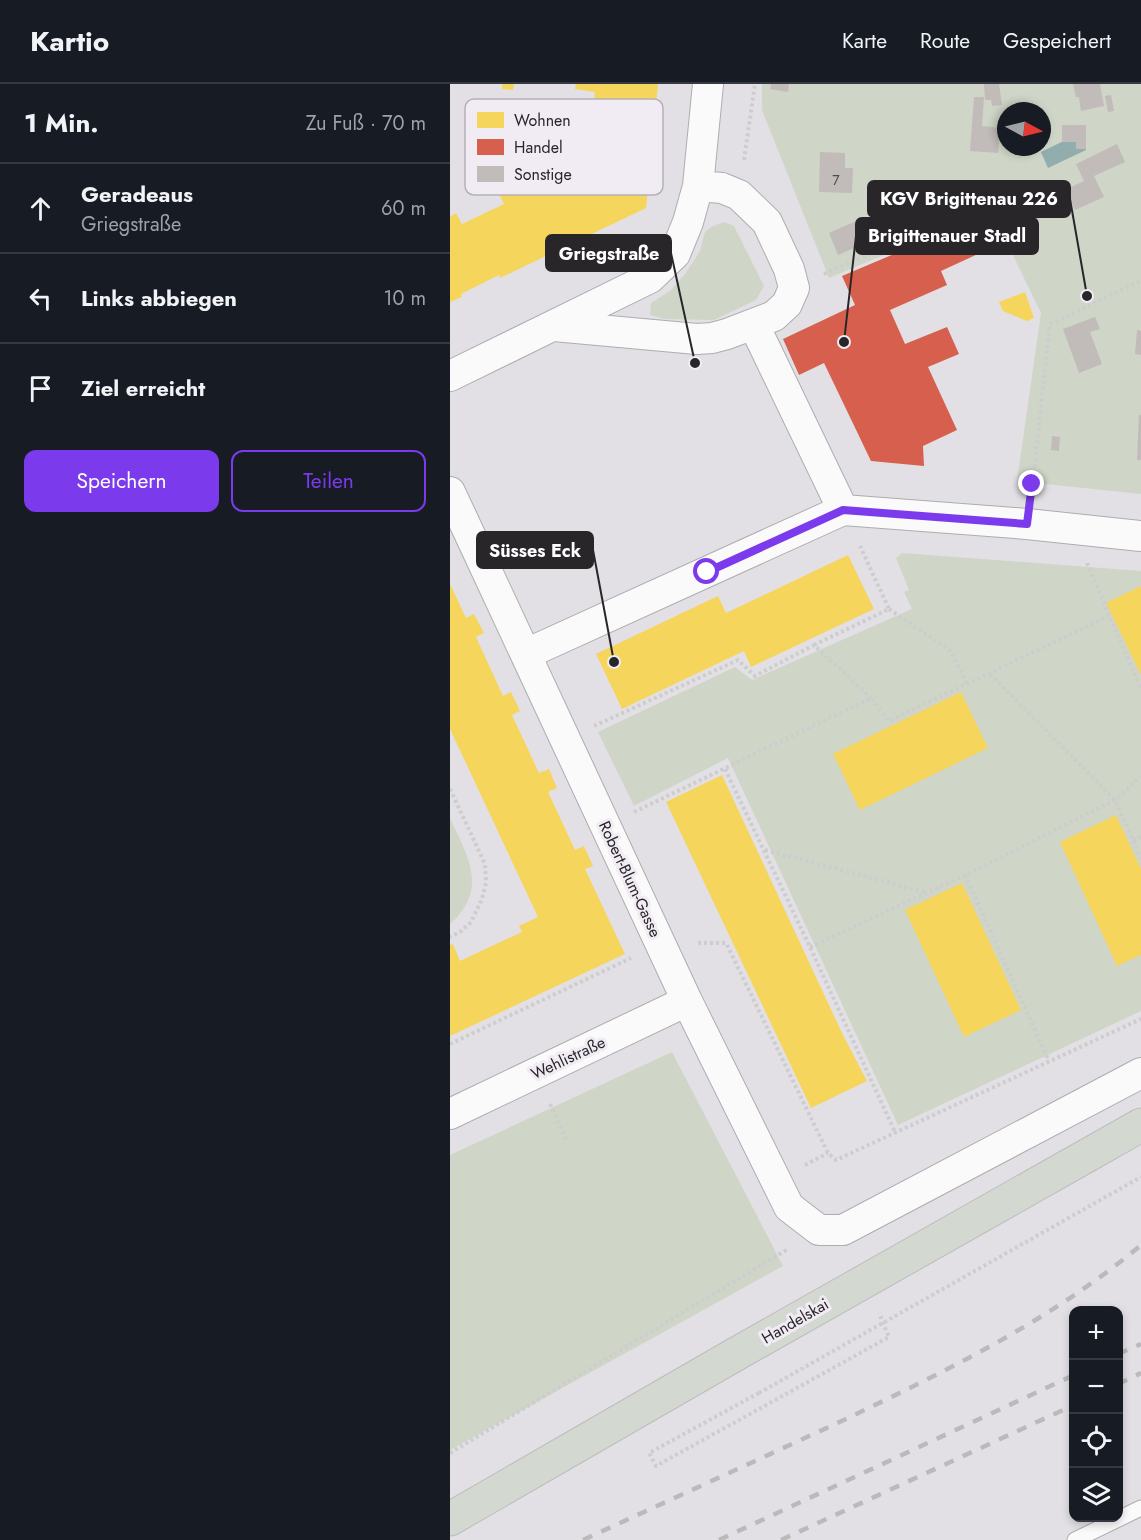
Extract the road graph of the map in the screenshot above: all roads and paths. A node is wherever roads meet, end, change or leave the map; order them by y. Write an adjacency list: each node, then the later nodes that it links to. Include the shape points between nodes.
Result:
1 (708, 84): 3 (street)
2 (755, 84): 4 (path)
3 (698, 186): 4 (street, via 722,188); 9 (street, via 675,254 650,278)
4 (739, 195): 7 (street, via 767,222 789,269)
5 (983, 204): 7 (path)
6 (1141, 281): 13 (path, via 1050,324)
7 (790, 296): 8 (street, via 774,316)
8 (754, 325): 9 (street, via 697,339); 12 (street)
9 (554, 327): 10 (street)
10 (450, 376)
11 (450, 492): 19 (street, Robert-Blum-Gasse)
12 (843, 510): 13 (street); 16 (path); 19 (street)
13 (1027, 524): 14 (street)
14 (1073, 529): 15 (street); 17 (path)
15 (1141, 536)
16 (889, 609): 18 (path); 21 (path, via 951,651)
17 (1109, 616): 20 (path); 22 (path)
18 (814, 645): 23 (path); 24 (path, via 755,676 738,660)
19 (526, 654): 24 (street, Robert-Blum-Gasse)
20 (990, 674): 21 (path); 28 (path)
21 (967, 684): 23 (path, via 889,721)
22 (1141, 689)
23 (870, 698): 25 (path)
24 (566, 738): 29 (street, Robert-Blum-Gasse)
25 (725, 769): 29 (path); 32 (path)
26 (1141, 777): 28 (path)
27 (450, 789): 36 (path, via 485,864 486,883 471,922)
28 (1115, 800): 31 (path); 34 (path)
29 (606, 826): 37 (street, Robert-Blum-Gasse)
30 (1141, 837): 31 (path)
31 (1133, 840): 33 (path)
32 (765, 850): 35 (path); 38 (path)
33 (1141, 859)
34 (965, 875): 35 (path); 42 (path)
35 (926, 893): 38 (path)
36 (450, 937)
37 (660, 944): 39 (street, Robert-Blum-Gasse); 41 (path); 47 (path, via 726,943 828,1153 836,1160)
38 (810, 946): 47 (path)
39 (687, 1002): 43 (street, Wehlistraße); 50 (street, Robert-Blum-Gasse, via 789,1207)
40 (1141, 1019): 42 (path)
41 (450, 1044)
42 (1049, 1061): 47 (path)
43 (537, 1073): 45 (street, Wehlistraße); 48 (path)
44 (1141, 1073): 50 (street)
45 (450, 1114)
46 (1141, 1125): 54 (highway, Handelskai, bridge)
47 (895, 1132)
48 (567, 1142)
49 (1141, 1177): 51 (path, bridge, via 649,1453 656,1466)
50 (831, 1230): 52 (path)
51 (882, 1341)
52 (450, 1452)
53 (1141, 1508): 55 (lane)
54 (450, 1519)
55 (1075, 1540)

